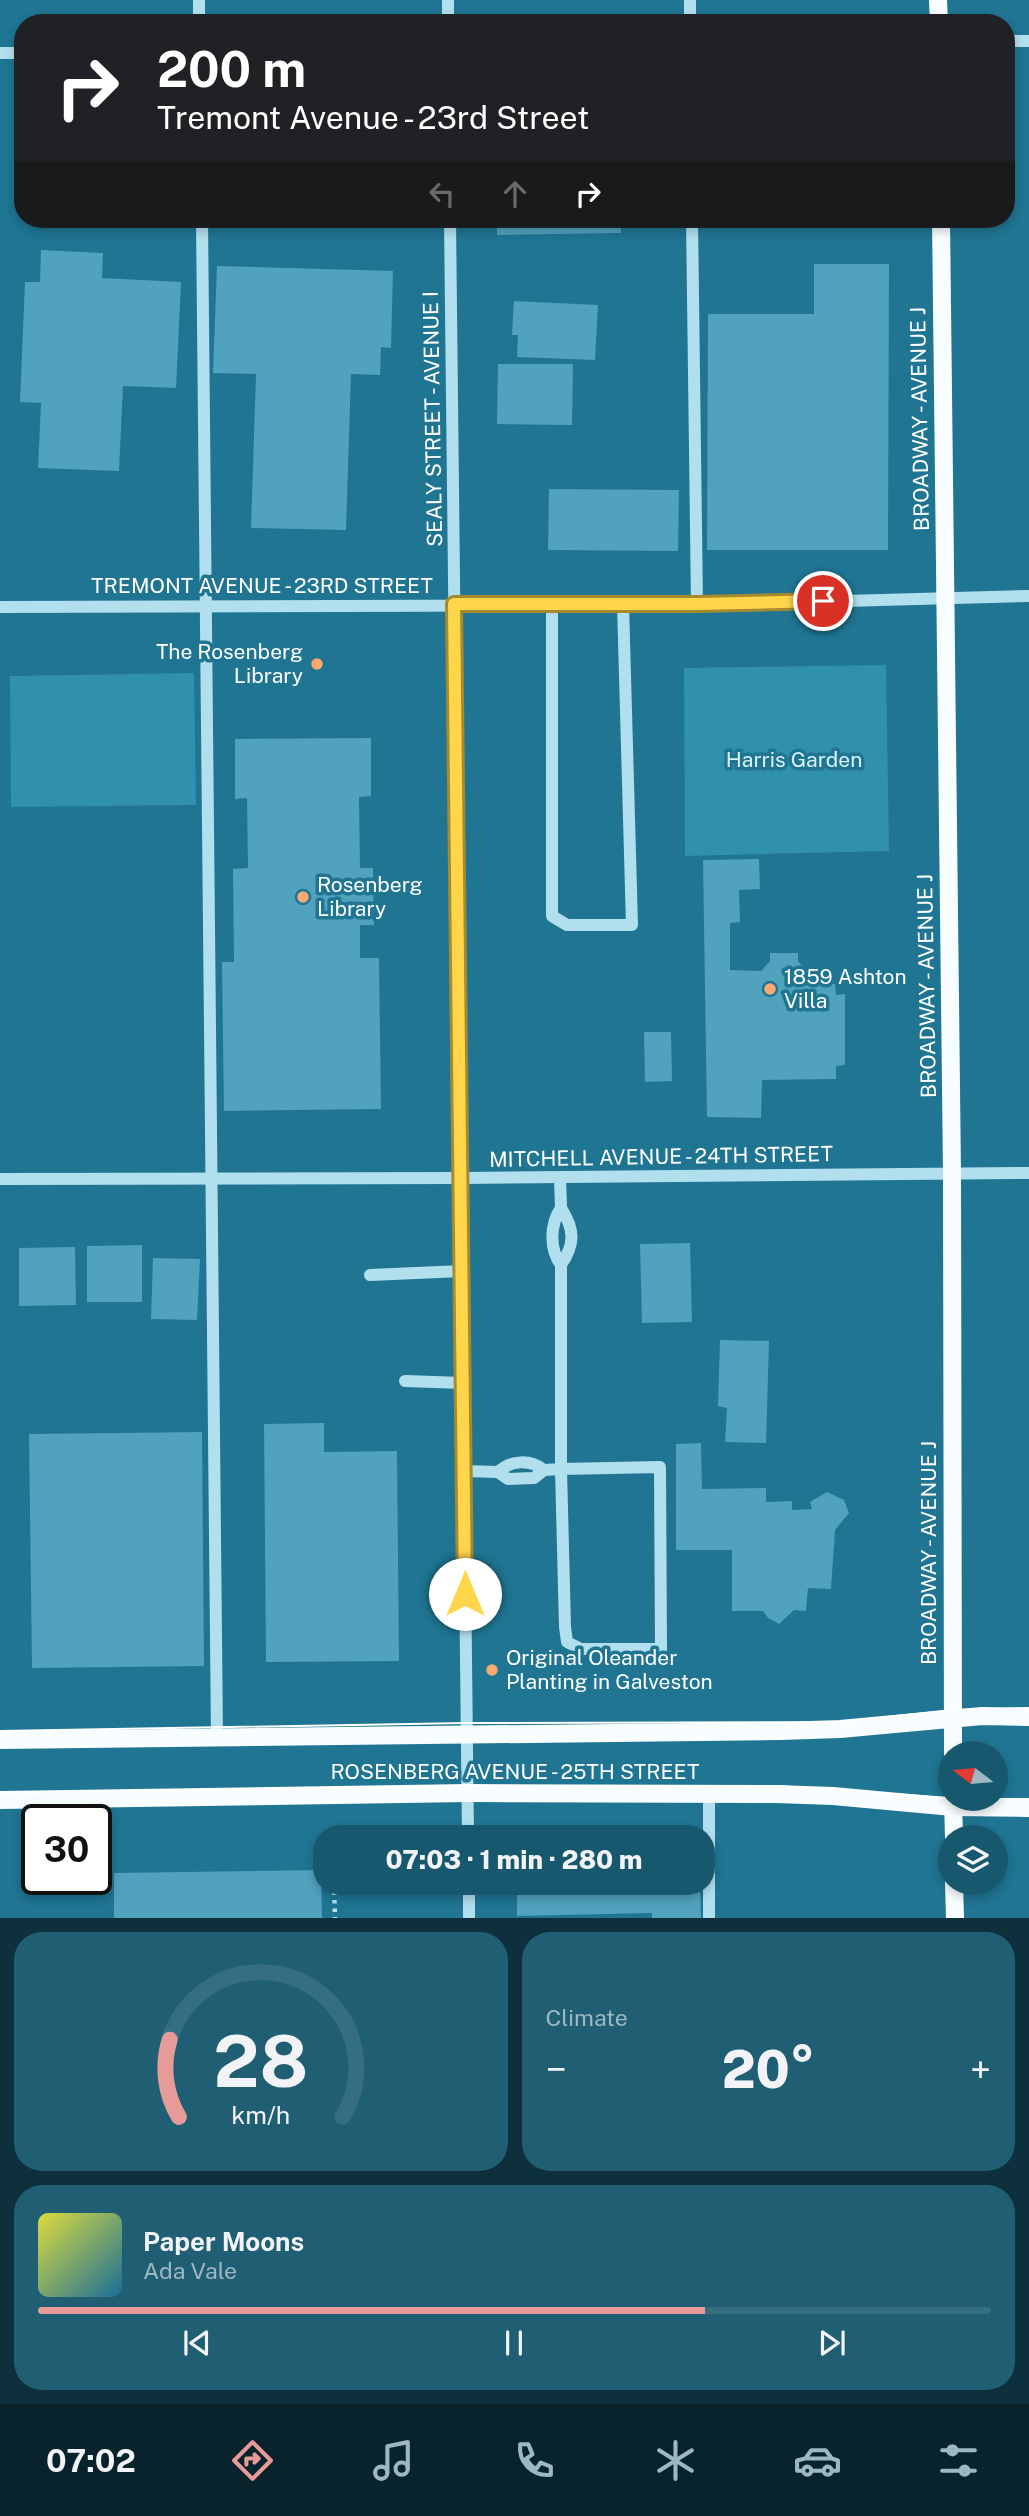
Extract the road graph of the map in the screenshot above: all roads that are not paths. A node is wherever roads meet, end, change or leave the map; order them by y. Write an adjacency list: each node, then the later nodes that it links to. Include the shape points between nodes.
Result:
1 (202, 228): 11 (street)
2 (450, 228): 7 (street, SEALY STREET - AVENUE I)
3 (692, 228): 9 (street)
4 (941, 228): 6 (main road, BROADWAY - AVENUE J)
5 (1029, 596): 6 (street, TREMONT AVENUE - 23RD STREET)
6 (945, 597): 9 (street, TREMONT AVENUE - 23RD STREET); 13 (main road, BROADWAY - AVENUE J)
7 (454, 604): 10 (street, TREMONT AVENUE - 23RD STREET); 11 (street, TREMONT AVENUE - 23RD STREET); 17 (street, SEALY STREET - AVENUE I)
8 (623, 604): 9 (street, TREMONT AVENUE - 23RD STREET); 10 (street, TREMONT AVENUE - 23RD STREET); 10 (street, via 632,925 566,925 552,916)
9 (697, 604)
10 (551, 605)
11 (206, 606): 12 (street, TREMONT AVENUE - 23RD STREET); 15 (street)
12 (0, 607)
13 (952, 1173): 14 (street, MITCHELL AVENUE - 24TH STREET); 16 (street, MITCHELL AVENUE - 24TH STREET); 26 (main road, BROADWAY - AVENUE J)
14 (1029, 1173)
15 (212, 1177): 17 (street, MITCHELL AVENUE - 24TH STREET); 18 (street, MITCHELL AVENUE - 24TH STREET); 28 (street)
16 (560, 1177): 17 (street, MITCHELL AVENUE - 24TH STREET); 23 (street, via 561,1208 570,1223 571,1250 561,1265)
17 (461, 1178): 19 (street, SEALY STREET - AVENUE I)
18 (0, 1179)
19 (462, 1271): 20 (street); 22 (street, SEALY STREET - AVENUE I)
20 (370, 1275)
21 (405, 1381): 22 (street)
22 (463, 1383): 24 (street, SEALY STREET - AVENUE I)
23 (561, 1469): 23 (street, via 567,1642 581,1649 661,1649 660,1467); 24 (street, via 544,1470 528,1462 507,1463 498,1472)
24 (464, 1471): 27 (street, SEALY STREET - AVENUE I)
25 (1029, 1717): 26 (main road, ROSENBERG AVENUE - 25TH STREET)
26 (952, 1718): 27 (main road, ROSENBERG AVENUE - 25TH STREET, via 840,1729); 30 (main road, BROADWAY - AVENUE J)
27 (466, 1734): 28 (main road, ROSENBERG AVENUE - 25TH STREET); 31 (street, SEALY STREET - AVENUE I)
28 (217, 1738): 29 (main road, ROSENBERG AVENUE - 25TH STREET)
29 (0, 1740)
30 (953, 1741)
31 (468, 1793): 32 (main road, ROSENBERG AVENUE - 25TH STREET); 33 (main road, ROSENBERG AVENUE - 25TH STREET); 37 (street, SEALY STREET - AVENUE I)
32 (709, 1794): 34 (main road, ROSENBERG AVENUE - 25TH STREET); 41 (street)
33 (0, 1800)
34 (938, 1802)
35 (1008, 1807): 36 (main road, ROSENBERG AVENUE - 25TH STREET)
36 (1029, 1808)
37 (468, 1825)
38 (469, 1895): 40 (street)
39 (954, 1895): 42 (main road)
40 (469, 1917)
41 (709, 1917)
42 (955, 1917)

